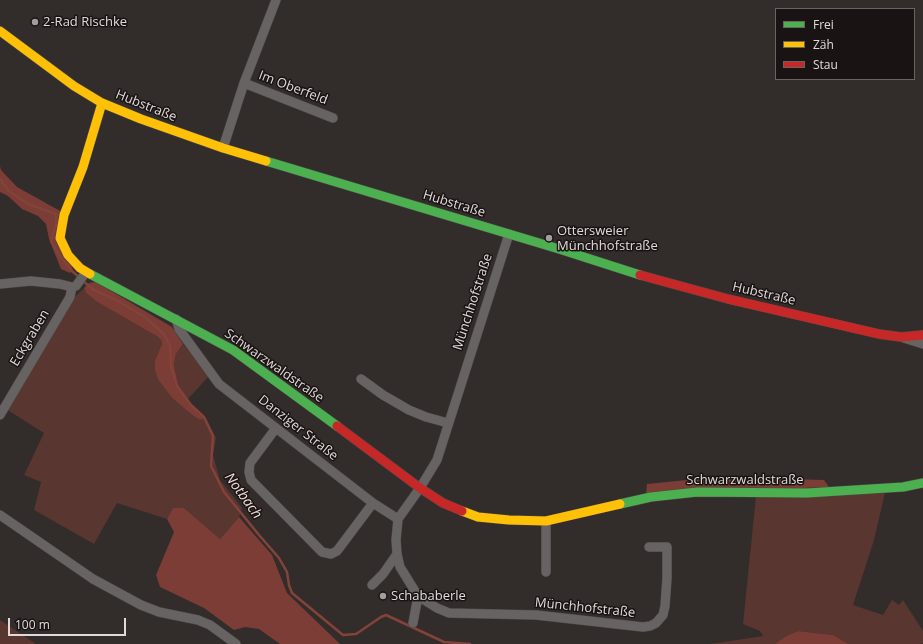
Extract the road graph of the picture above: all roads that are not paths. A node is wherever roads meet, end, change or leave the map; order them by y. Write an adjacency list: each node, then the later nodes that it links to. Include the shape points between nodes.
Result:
1 (276, 0): 3 (street, Im Oberfeld)
2 (0, 31): 4 (street, Hubstraße, via 74,86)
3 (244, 83): 5 (street, Im Oberfeld); 6 (street, Im Oberfeld)
4 (102, 103): 6 (street, Hubstraße, via 147,122); 8 (street, Schwarzwaldstraße, via 83,167 64,215 60,238 68,255)
5 (333, 118)
6 (223, 148): 7 (street, Hubstraße)
7 (509, 234): 14 (street, Hubstraße, via 728,299); 19 (street, Münchhofstraße)
8 (85, 274): 10 (street); 11 (street, Schwarzwaldstraße)
9 (0, 284): 10 (street, via 31,281)
10 (74, 287): 18 (street, Eckgraben)
11 (176, 319): 13 (street, Schwarzwaldstraße); 16 (street, Danziger Straße, via 179,329)
12 (923, 335): 14 (street)
13 (207, 336): 16 (street, via 199,336); 22 (street, Schwarzwaldstraße, via 233,350)
14 (901, 337): 15 (street, Hubstraße)
15 (923, 344)
16 (192, 347): 20 (street, Danziger Straße, via 220,384)
17 (361, 379): 19 (street, via 409,410)
18 (0, 415)
19 (448, 424): 22 (street, Münchhofstraße, via 436,460)
20 (276, 428): 23 (street, Danziger Straße); 23 (street, via 250,463 250,480 322,552 331,554 337,551)
21 (923, 483): 26 (street, Schwarzwaldstraße, via 807,493 697,492 651,498)
22 (420, 488): 25 (street, Münchhofstraße); 26 (street, Schwarzwaldstraße, via 443,503 478,517)
23 (373, 503): 25 (street, Danziger Straße)
24 (0, 516): 33 (street, via 93,579 159,612 210,625)
25 (398, 519): 28 (street, Münchhofstraße)
26 (546, 521): 29 (street)
27 (649, 547): 31 (street, Münchhofstraße, via 667,547 666,606 663,615 650,626 536,615 449,613)
28 (397, 554): 30 (street, via 386,571); 31 (street, Münchhofstraße, via 400,567)
29 (546, 572)
30 (372, 585)
31 (418, 596): 32 (street)
32 (413, 623)
33 (236, 644)

